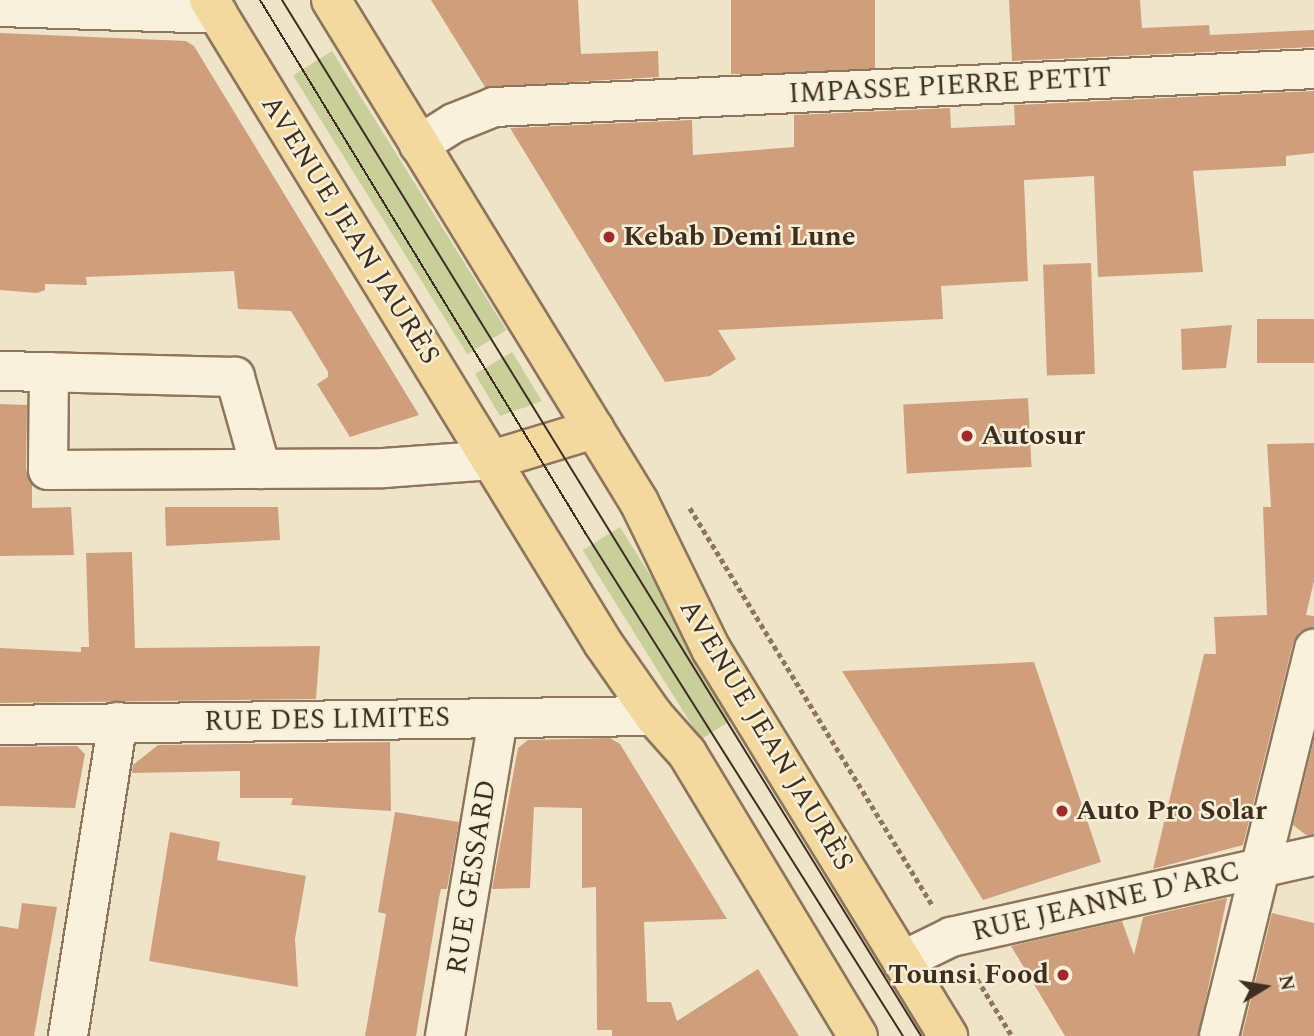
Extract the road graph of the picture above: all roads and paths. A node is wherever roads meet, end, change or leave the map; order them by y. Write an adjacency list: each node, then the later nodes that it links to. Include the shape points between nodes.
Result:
1 (331, 0): 5 (main road, AVENUE JEAN JAURÈS)
2 (0, 7): 3 (street)
3 (214, 7): 9 (main road, AVENUE JEAN JAURÈS)
4 (1314, 69): 5 (street, IMPASSE PIERRE PETIT, via 494,107 454,123)
5 (419, 145): 8 (main road, AVENUE JEAN JAURÈS)
6 (0, 371): 7 (street)
7 (49, 372): 10 (street, via 235,377); 10 (street, via 48,470)
8 (594, 429): 9 (main road); 18 (main road, AVENUE JEAN JAURÈS, via 639,502 711,649)
9 (492, 460): 10 (street, via 384,468); 12 (main road, AVENUE JEAN JAURÈS, via 603,643)
10 (261, 469)
11 (1314, 648): 17 (street)
12 (654, 716): 13 (street, RUE DES LIMITES); 22 (main road, AVENUE JEAN JAURÈS, via 687,753)
13 (498, 718): 14 (street, RUE DES LIMITES); 21 (street, RUE GESSARD)
14 (118, 722): 15 (street, RUE DES LIMITES); 20 (street)
15 (0, 725)
16 (1314, 856): 17 (street, RUE JEANNE D'ARC)
17 (1261, 865): 18 (street, RUE JEANNE D'ARC, via 951,937); 25 (street)
18 (902, 961): 23 (main road, AVENUE JEAN JAURÈS)
19 (967, 962): 24 (path)
20 (68, 1036)
21 (445, 1036)
22 (858, 1036)
23 (948, 1036)
24 (1012, 1036)
25 (1219, 1036)

